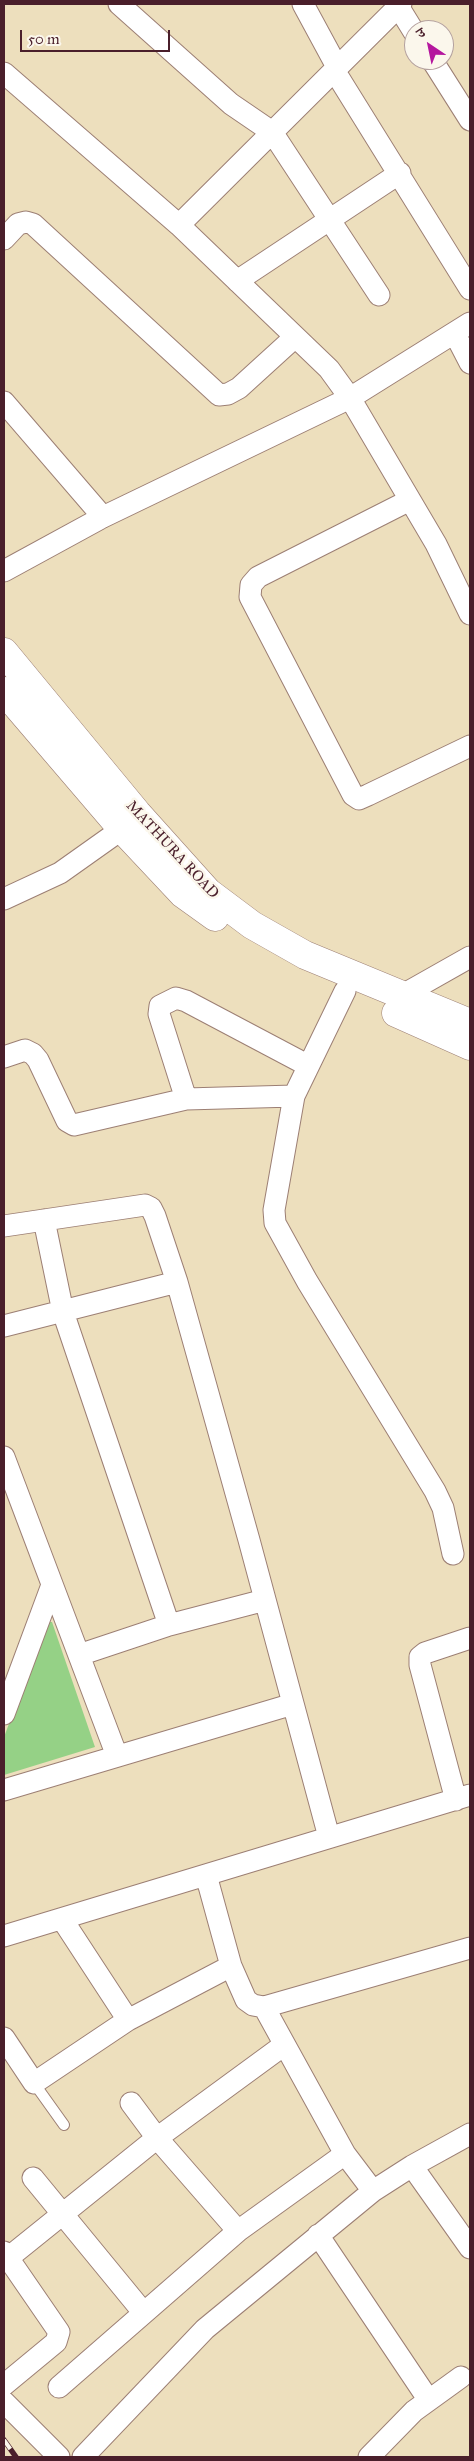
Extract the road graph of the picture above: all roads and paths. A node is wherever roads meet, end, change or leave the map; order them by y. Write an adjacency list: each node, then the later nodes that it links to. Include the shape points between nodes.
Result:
1 (119, 4): 9 (street, via 231,104)
2 (303, 4): 5 (street, via 336,65)
3 (399, 5): 4 (street); 5 (street)
4 (407, 20)
5 (334, 70): 9 (street); 10 (street)
6 (439, 70): 8 (street)
7 (4, 73): 12 (street)
8 (469, 114)
9 (272, 132): 11 (street); 12 (street)
10 (400, 173): 11 (street); 15 (street)
11 (330, 219): 14 (street); 16 (street)
12 (178, 225): 14 (street)
13 (4, 239): 18 (street, via 18,224 33,224 219,395 239,388)
14 (237, 281): 18 (street)
15 (470, 289)
16 (379, 295)
17 (462, 328): 19 (street); 20 (street)
18 (295, 337): 20 (street, via 329,369)
19 (470, 363)
20 (350, 398): 22 (street); 23 (street)
21 (4, 402): 23 (street)
22 (410, 500): 25 (street, via 436,544); 28 (street, via 258,577 250,585 250,597 353,795 359,799)
23 (103, 517): 24 (street)
24 (4, 571)
25 (470, 614)
26 (4, 652): 33 (main road, MATHURA ROAD, via 137,813 208,892 252,925 305,955)
27 (4, 691): 29 (main road, MATHURA ROAD)
28 (470, 746)
29 (122, 829): 30 (street, via 60,872); 32 (main road, MATHURA ROAD, via 183,894 245,939)
30 (4, 898)
31 (470, 957): 33 (street)
32 (345, 991): 35 (main road, MATHURA ROAD); 37 (street)
33 (401, 996): 34 (main road, MATHURA ROAD)
34 (470, 1023)
35 (470, 1046)
36 (4, 1058): 39 (street, via 25,1050 33,1054 67,1121 74,1125)
37 (307, 1065): 38 (street); 39 (street, via 176,998 160,1006 159,1014)
38 (294, 1096): 39 (street); 46 (street, via 274,1210 275,1223 435,1491 443,1508)
39 (186, 1099)
40 (44, 1220): 41 (street); 42 (street, via 145,1205 156,1216); 43 (street)
41 (4, 1226)
42 (177, 1282): 43 (street); 48 (street)
43 (63, 1312): 44 (street); 49 (street)
44 (4, 1326)
45 (4, 1457): 47 (street)
46 (453, 1554)
47 (52, 1585): 51 (street); 53 (street)
48 (265, 1600): 49 (street); 52 (street)
49 (169, 1625): 51 (street)
50 (470, 1638): 56 (street, via 425,1652 420,1658)
51 (79, 1655): 54 (street)
52 (293, 1704): 54 (street); 57 (street)
53 (4, 1714)
54 (117, 1756): 55 (street)
55 (4, 1790)
56 (463, 1798): 57 (street)
57 (329, 1837): 58 (street)
58 (206, 1875): 59 (street); 62 (street)
59 (62, 1918): 60 (street); 64 (street)
60 (4, 1936)
61 (470, 1948): 63 (street)
62 (231, 1966): 63 (street, via 246,2000); 64 (street)
63 (264, 2007): 66 (street)
64 (128, 2020): 67 (street)
65 (4, 2038): 67 (street)
66 (284, 2045): 71 (street); 72 (street)
67 (34, 2083): 69 (lane)
68 (130, 2103): 71 (street)
69 (64, 2125)
70 (470, 2134): 73 (street)
71 (158, 2138): 76 (street); 77 (street)
72 (345, 2154): 75 (street); 77 (street)
73 (412, 2166): 75 (street); 79 (street)
74 (33, 2178): 76 (street)
75 (373, 2191): 78 (street)
76 (62, 2214): 80 (street); 81 (street)
77 (238, 2231): 81 (street)
78 (318, 2236): 85 (street); 88 (street, via 205,2329)
79 (470, 2248)
80 (6, 2255): 83 (street, via 59,2332 56,2342)
81 (143, 2312): 84 (street)
82 (467, 2379): 85 (street)
83 (4, 2385)
84 (59, 2387)
85 (428, 2399): 89 (street)
86 (4, 2402): 87 (street)
87 (59, 2457)
88 (83, 2457)
89 (368, 2457)

